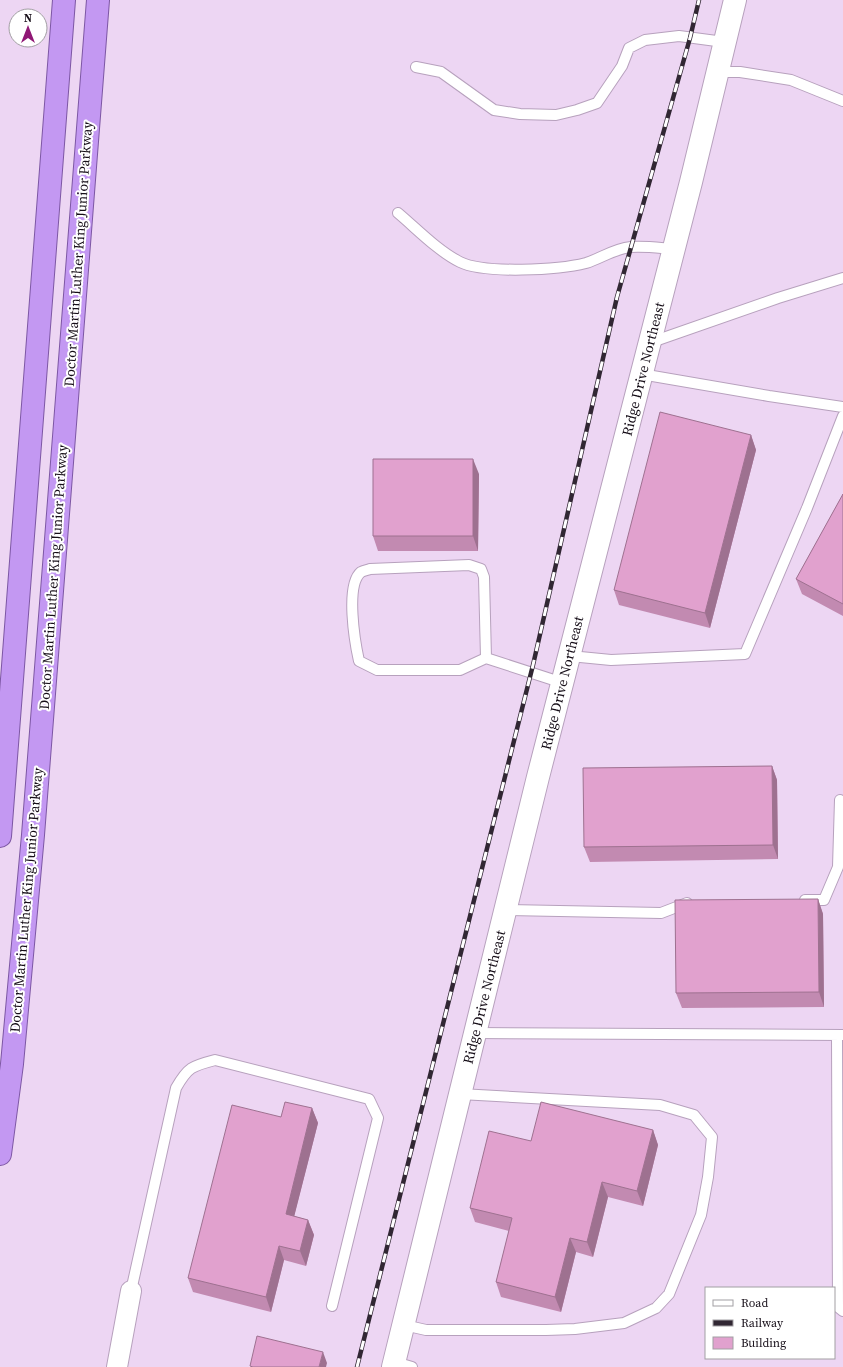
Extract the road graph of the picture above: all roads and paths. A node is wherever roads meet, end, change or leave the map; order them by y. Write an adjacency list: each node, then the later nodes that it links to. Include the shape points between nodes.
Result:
1 (64, 0): 19 (highway)
2 (98, 0): 26 (highway, Doctor Martin Luther King Junior Parkway, via 33,834 12,1064)
3 (735, 0): 4 (street, Ridge Drive Northeast)
4 (724, 42): 5 (lane, via 679,36 645,40 629,48 622,66 596,103 556,115 494,110 441,72); 6 (street, Ridge Drive Northeast)
5 (416, 67)
6 (717, 72): 7 (lane, via 740,72 791,80); 9 (street, Ridge Drive Northeast)
7 (843, 100)
8 (398, 213): 9 (lane, via 439,248 460,262 480,268 561,268 586,263 611,251 631,247)
9 (674, 249): 11 (street, Ridge Drive Northeast)
10 (843, 278): 11 (lane)
11 (650, 343): 12 (street, Ridge Drive Northeast)
12 (641, 374): 13 (lane); 15 (street, Ridge Drive Northeast)
13 (843, 407)
14 (843, 416): 15 (lane, via 745,654 610,660)
15 (570, 656): 17 (street, Ridge Drive Northeast)
16 (486, 658): 16 (lane, via 460,670 377,670 359,661 352,606 355,583 360,573 370,569 462,565 481,569 484,577); 17 (lane)
17 (563, 683): 22 (street, Ridge Drive Northeast)
18 (840, 800): 20 (lane, via 838,867 824,900)
19 (0, 836)
20 (792, 900)
21 (699, 901): 22 (lane, via 691,901 661,913)
22 (505, 910): 23 (street, Ridge Drive Northeast)
23 (475, 1033): 24 (lane); 25 (street, Ridge Drive Northeast)
24 (840, 1035): 29 (lane, via 838,1307)
25 (460, 1094): 30 (street, Ridge Drive Northeast); 30 (lane, via 660,1104 694,1115 712,1137 701,1215 669,1294 656,1308 624,1323 546,1330 426,1330)
26 (0, 1154)
27 (131, 1291): 28 (lane, via 176,1088 184,1074 195,1065 215,1060 369,1099 378,1118); 32 (street)
28 (332, 1306)
29 (843, 1311)
30 (404, 1325): 31 (street, Ridge Drive Northeast)
31 (400, 1365)
32 (117, 1367)

